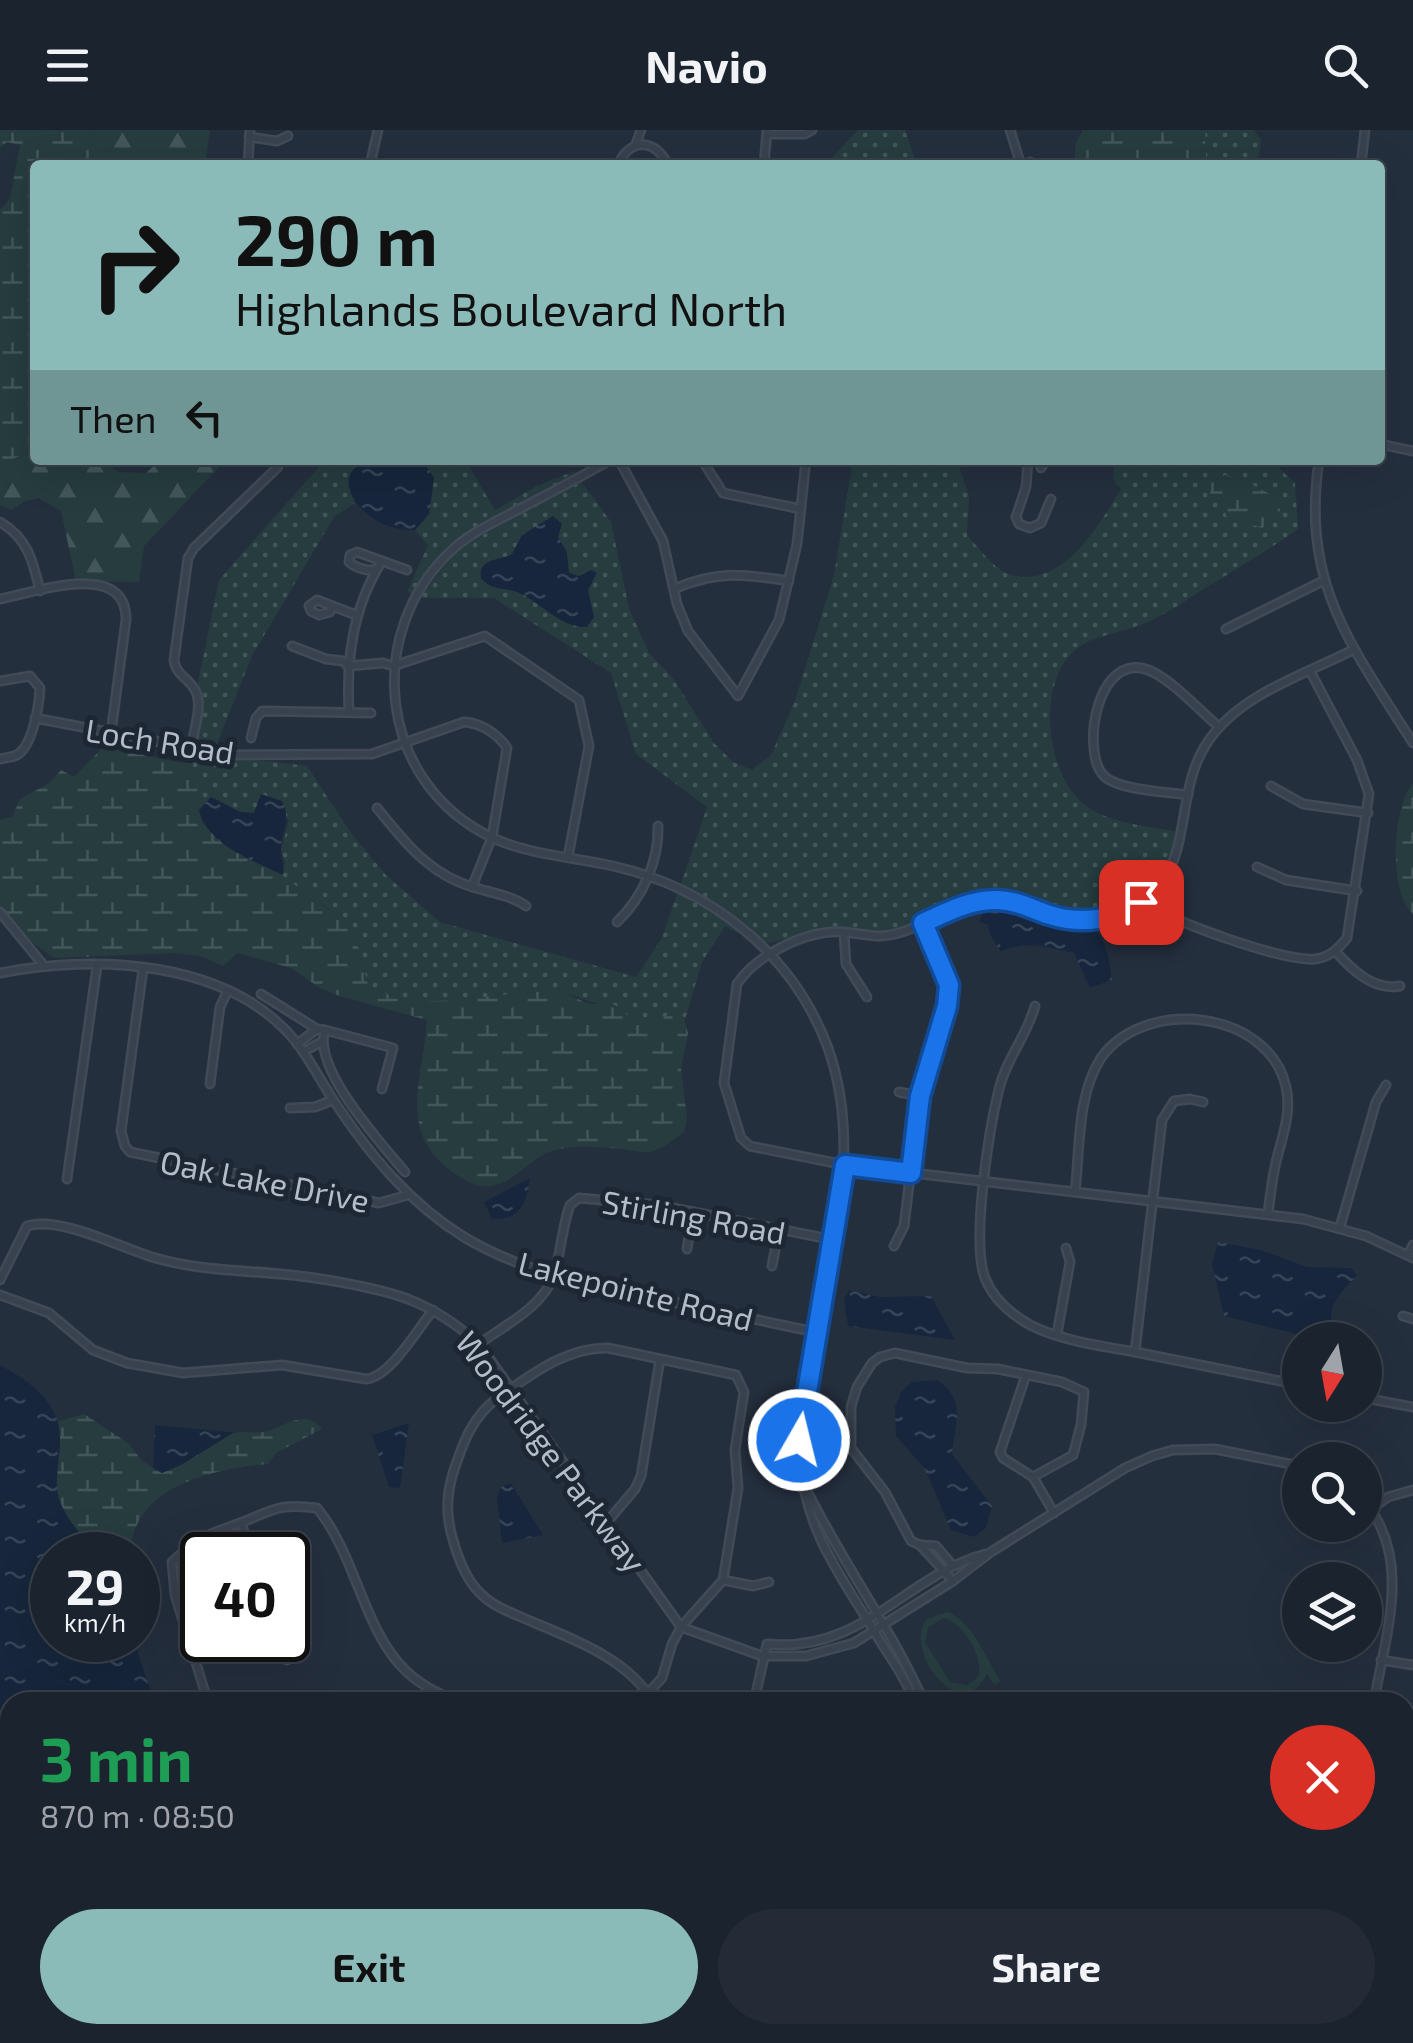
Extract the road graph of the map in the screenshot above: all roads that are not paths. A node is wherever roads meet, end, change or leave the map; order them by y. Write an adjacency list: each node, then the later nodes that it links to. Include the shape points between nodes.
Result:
1 (378, 130): 11 (street)
2 (641, 130): 9 (street)
3 (812, 130): 6 (street)
4 (1010, 130): 15 (street)
5 (1365, 130): 16 (street)
6 (767, 132): 14 (street)
7 (250, 134): 8 (street, via 277,141); 10 (street)
8 (288, 136)
9 (636, 144): 12 (street); 13 (street, via 648,144)
10 (248, 160)
11 (371, 160)
12 (620, 160)
13 (665, 160)
14 (764, 160)
15 (1019, 160)
16 (1362, 160)
17 (1385, 445): 18 (street)
18 (1413, 452)
19 (601, 465): 41 (street, via 451,551 414,600)
20 (622, 465): 32 (street, via 662,541)
21 (705, 465): 27 (street, via 723,493)
22 (805, 465): 27 (street)
23 (1028, 465): 26 (street, via 1019,524 1041,523)
24 (1319, 465): 30 (street, via 1314,522)
25 (278, 467): 52 (street, via 188,558 174,660 198,698)
26 (1051, 498)
27 (800, 510): 31 (street)
28 (0, 522): 33 (street, via 30,552)
29 (408, 570): 36 (street, via 379,565)
30 (1323, 580): 37 (street); 39 (street)
31 (789, 581): 32 (street, via 726,573); 32 (street, via 774,634 738,696 688,630)
32 (674, 589)
33 (40, 592): 34 (street); 48 (street, via 98,584 120,594 126,620)
34 (0, 598)
35 (332, 608): 36 (street)
36 (356, 616): 40 (street)
37 (1226, 629)
38 (292, 646): 40 (street)
39 (1353, 650): 42 (street); 50 (street)
40 (348, 666): 41 (street); 44 (street)
41 (393, 666): 51 (street); 60 (street, via 485,636 579,700 589,746)
42 (1310, 671): 47 (street, via 1243,706); 57 (street, via 1357,760)
43 (0, 681): 46 (street, via 35,679)
44 (349, 712): 45 (street); 49 (street, via 262,711)
45 (371, 713)
46 (35, 718): 48 (street, Loch Road); 53 (street, via 21,752)
47 (1219, 728): 55 (street, via 1196,763); 55 (street, via 1153,672 1118,673 1102,692 1093,749 1103,775)
48 (111, 733): 52 (street, Loch Road)
49 (251, 738)
50 (1413, 742)
51 (406, 745): 52 (street, Loch Road, via 372,754 305,755); 59 (street, via 438,796); 59 (street, Loch Road, via 464,722 503,741 507,761)
52 (191, 748)
53 (0, 759)
54 (1271, 786): 57 (street, via 1303,804)
55 (1188, 795): 65 (street, via 1177,855)
56 (377, 808): 63 (street, via 421,858)
57 (1368, 814): 64 (street)
58 (658, 826): 62 (street)
59 (492, 837): 60 (street); 63 (street)
60 (568, 857): 62 (street)
61 (1257, 867): 64 (street, via 1286,880)
62 (649, 875): 68 (street); 72 (street, via 718,908)
63 (472, 887): 66 (street)
64 (1357, 890): 71 (street, via 1347,938)
65 (1141, 902): 69 (street, via 1082,920 986,900); 71 (street, via 1182,923 1295,958)
66 (526, 906)
67 (0, 912): 74 (street)
68 (617, 922)
69 (923, 923): 70 (street, via 884,936); 90 (street, via 949,985)
70 (844, 932): 72 (street, via 799,938); 80 (street, via 846,964)
71 (1336, 952): 77 (street, via 1364,978)
72 (772, 955): 94 (street, via 828,1047 842,1099); 94 (street, via 744,975 735,991 724,1075 737,1128 750,1146)
73 (97, 966): 74 (street, Lakepointe Road); 75 (street, Lakepointe Road); 97 (street)
74 (45, 967): 76 (street, Lakepointe Road)
75 (142, 968): 78 (street, Lakepointe Road, via 187,974); 100 (street, Oak Lake Drive, via 121,1131 130,1152 379,1203)
76 (0, 973)
77 (1400, 986)
78 (228, 990): 84 (street, Lakepointe Road); 86 (street)
79 (261, 994): 82 (street)
80 (867, 997)
81 (1035, 1006): 98 (street, via 999,1087)
82 (321, 1029): 83 (street); 84 (street); 88 (street, via 393,1048)
83 (321, 1042): 85 (street); 95 (street, via 326,1063)
84 (297, 1044): 85 (street, Lakepointe Road)
85 (303, 1052): 91 (street, Lakepointe Road)
86 (210, 1084)
87 (1386, 1085): 104 (street)
88 (382, 1089)
89 (900, 1092): 90 (street)
90 (920, 1096): 96 (street)
91 (333, 1100): 93 (street); 100 (street, Lakepointe Road)
92 (1203, 1102): 101 (street, via 1182,1099 1166,1109)
93 (290, 1108)
94 (845, 1165): 96 (street); 106 (street)
95 (406, 1172)
96 (911, 1173): 98 (street); 108 (street, via 904,1226)
97 (67, 1180)
98 (986, 1182): 99 (street); 120 (street, via 980,1254 986,1280 1011,1313)
99 (1075, 1192): 101 (street); 103 (street, via 1090,1082 1102,1058 1120,1039 1153,1023 1198,1022 1254,1036 1282,1070 1288,1110)
100 (408, 1194): 113 (street, Lakepointe Road, via 487,1250)
101 (1153, 1202): 103 (street); 122 (street)
102 (693, 1212): 105 (street, Stirling Road); 110 (street); 113 (street, Stirling Road, via 580,1198 570,1205)
103 (1268, 1214): 104 (street)
104 (1340, 1228): 111 (street)
105 (780, 1230): 106 (street, Stirling Road); 112 (street)
106 (834, 1240): 119 (street)
107 (1413, 1245): 111 (street)
108 (894, 1246)
109 (1066, 1248): 120 (street, via 1070,1262)
110 (687, 1249)
111 (1410, 1256)
112 (772, 1266)
113 (554, 1276): 119 (street, Lakepointe Road); 121 (street, via 534,1305)
114 (0, 1280): 116 (street, Woodridge Parkway, via 28,1226 43,1224 98,1235 180,1265 326,1281)
115 (0, 1295): 116 (street, via 49,1313 93,1350 183,1373 282,1365 376,1378)
116 (432, 1310): 121 (street, Woodridge Parkway)
117 (1403, 1316): 118 (street)
118 (1413, 1320)
119 (815, 1332): 131 (street, via 799,1440)
120 (1057, 1334): 122 (street)
121 (479, 1344): 126 (street, Woodridge Parkway)
122 (1134, 1352): 125 (street)
123 (660, 1359): 126 (street, via 590,1348 562,1356); 135 (street, via 640,1476); 143 (street, via 736,1375 744,1392)
124 (1026, 1375): 130 (street, via 1000,1452); 130 (street, via 1084,1392 1073,1455); 139 (street, via 895,1354 867,1370 851,1407 851,1448 886,1492 912,1541)
125 (1282, 1381)
126 (510, 1389): 135 (street, Woodridge Parkway); 158 (street, via 480,1413 462,1445 447,1496 456,1551 481,1594 588,1647)
127 (1382, 1401): 128 (street)
128 (1413, 1407)
129 (1282, 1462): 134 (street, via 1216,1449 1173,1450 1126,1468)
130 (1033, 1477): 134 (street)
131 (803, 1484): 146 (street); 147 (street, via 815,1531)
132 (1413, 1490): 133 (street)
133 (1382, 1499)
134 (1054, 1512): 140 (street)
135 (608, 1521): 149 (street, Woodridge Parkway)
136 (241, 1522): 138 (street); 156 (street, via 201,1536 172,1562 175,1595); 157 (street, via 279,1506 317,1508 336,1530 383,1642 401,1667)
137 (1382, 1528): 151 (street, via 1393,1568)
138 (244, 1532)
139 (931, 1549): 141 (street, via 942,1551); 142 (street)
140 (991, 1552): 141 (street); 144 (street)
141 (953, 1566): 142 (street)
142 (944, 1571): 144 (street); 146 (street)
143 (723, 1580): 145 (street); 149 (street)
144 (953, 1581): 148 (street)
145 (769, 1582)
146 (877, 1614): 147 (street); 148 (street)
147 (868, 1620): 150 (street); 152 (street, via 817,1642 766,1644)
148 (884, 1625): 150 (street); 162 (street)
149 (682, 1627): 152 (street); 159 (street, via 662,1678)
150 (874, 1631): 152 (street, via 833,1651); 161 (street)
151 (1382, 1654)
152 (762, 1656): 160 (street)
153 (1382, 1660): 155 (street)
154 (1381, 1662): 163 (street)
155 (1413, 1665)
156 (205, 1692)
157 (436, 1692)
158 (647, 1692)
159 (649, 1692)
160 (756, 1692)
161 (908, 1692)
162 (919, 1692)
163 (1376, 1692)

